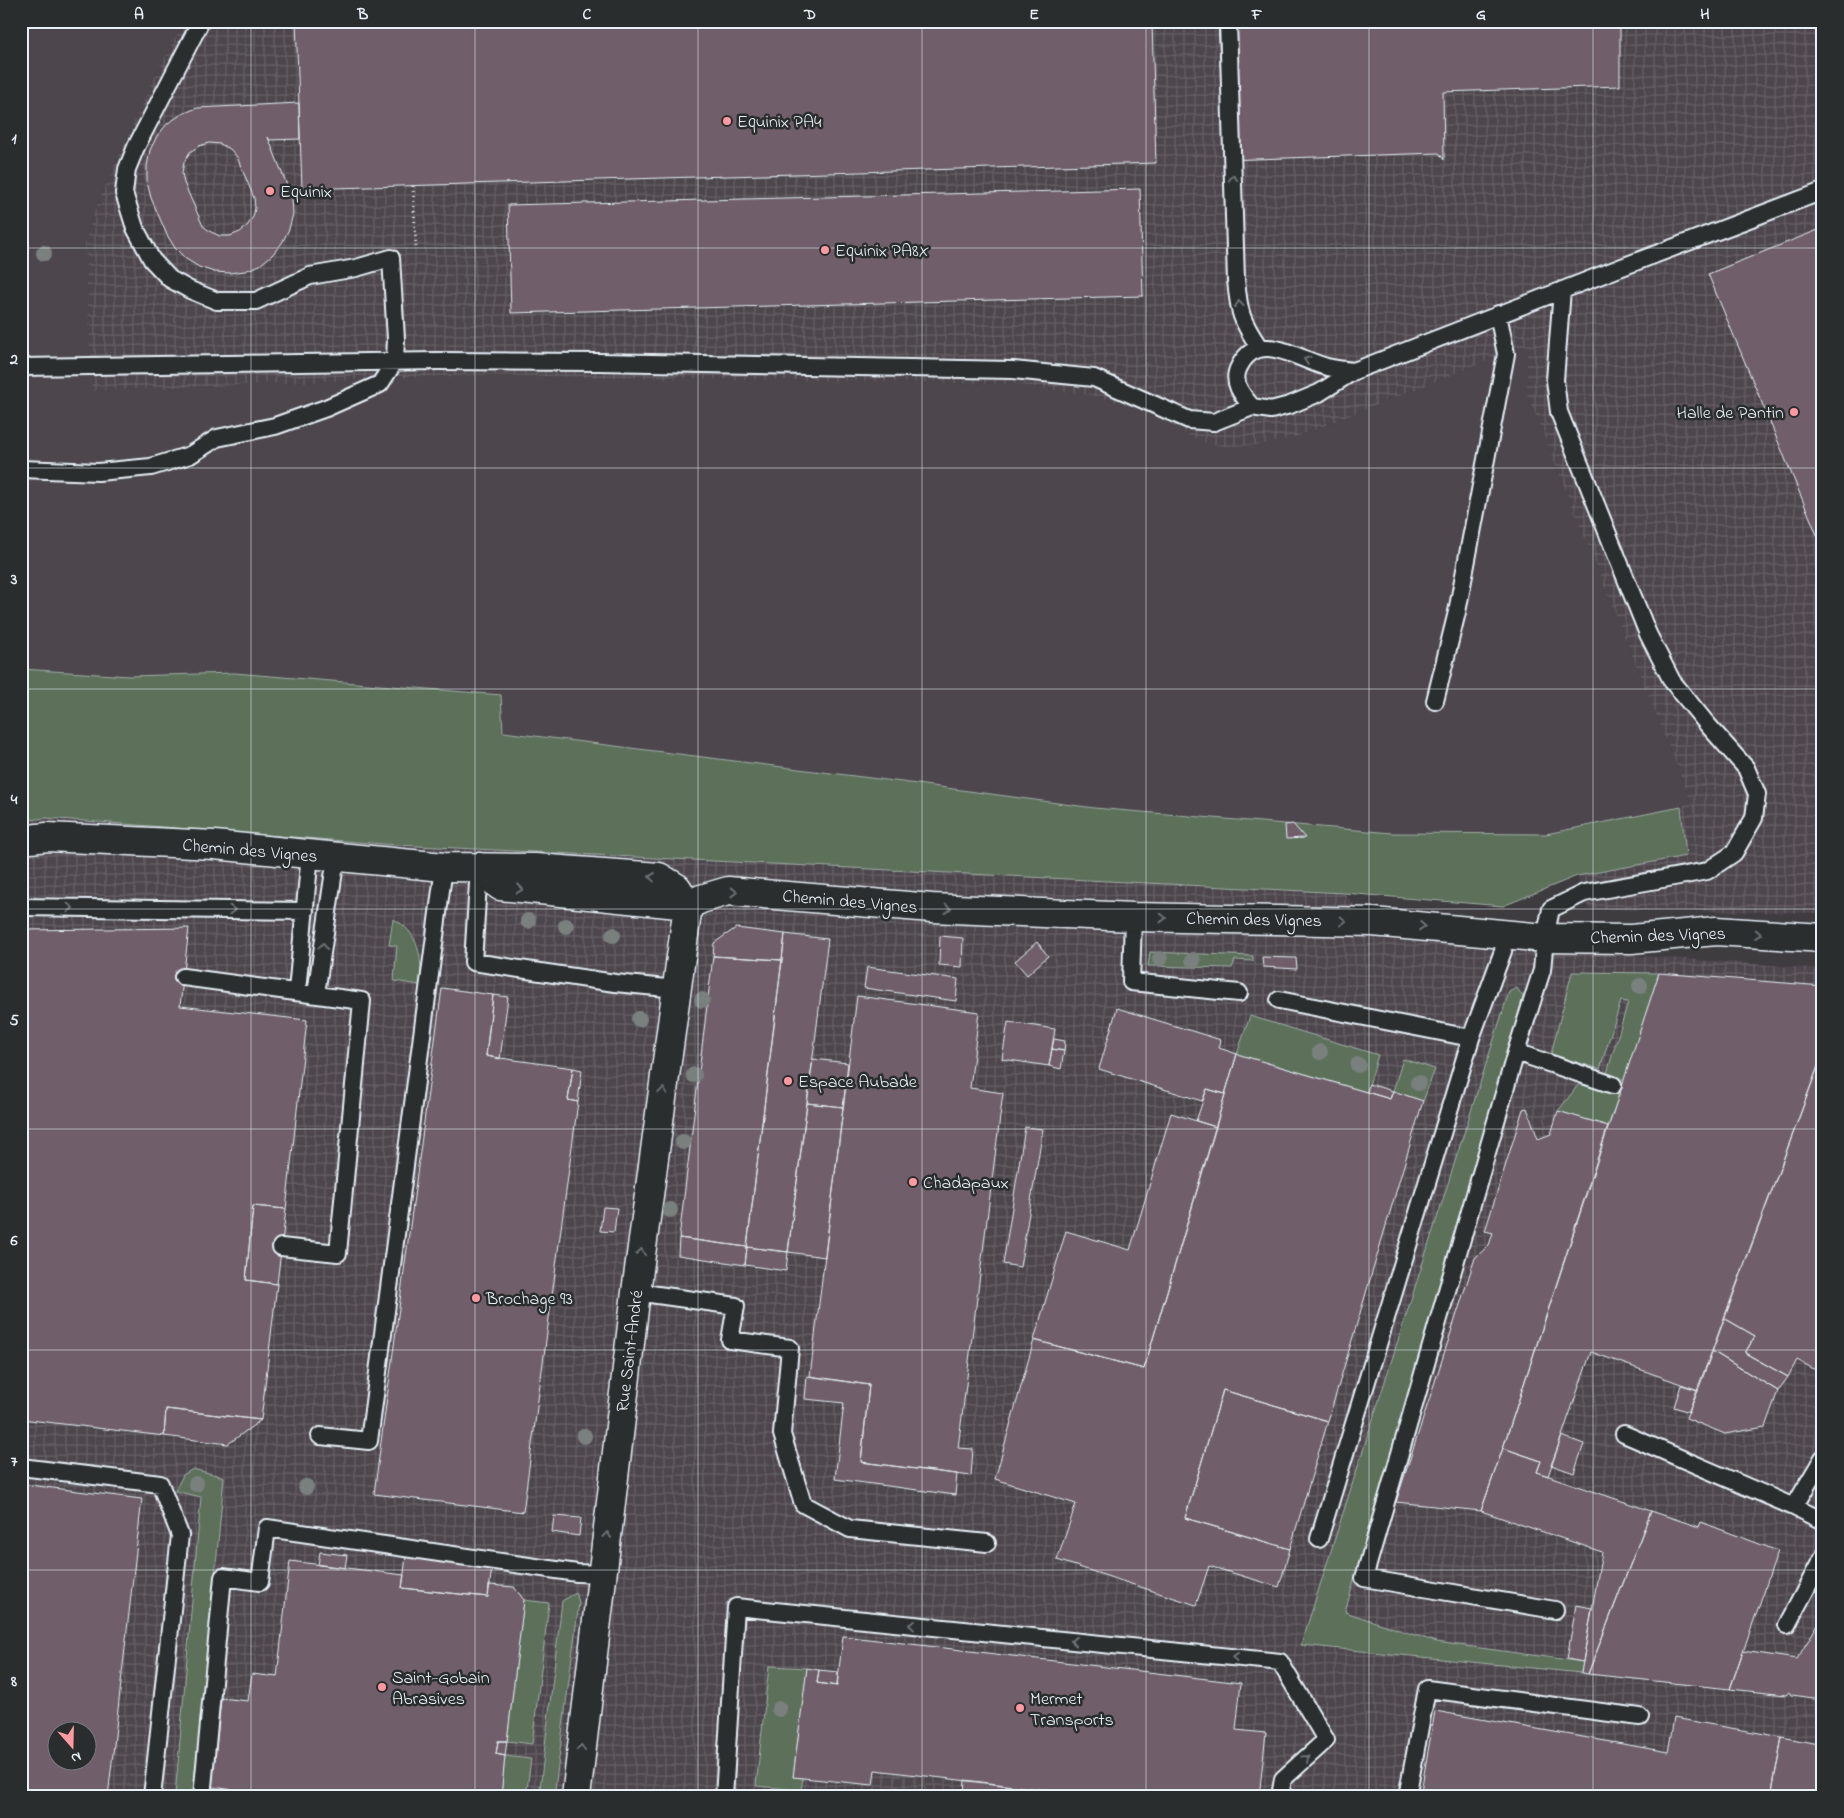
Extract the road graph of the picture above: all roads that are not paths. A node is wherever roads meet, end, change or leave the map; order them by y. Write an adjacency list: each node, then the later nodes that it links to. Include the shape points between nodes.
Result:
1 (201, 21): 7 (lane, via 127,169 124,193 135,228 152,260 170,279 217,301 256,301 310,276 391,258)
2 (1228, 21): 6 (lane, one-way to 2, via 1244,326 1236,280)
3 (1823, 191): 4 (lane)
4 (1562, 290): 5 (lane); 22 (lane, via 1555,380 1560,412 1648,634 1672,681 1746,768 1757,794 1754,818 1734,852 1708,870 1584,893 1551,909)
5 (1498, 314): 9 (lane); 12 (lane, via 1506,354 1457,612)
6 (1259, 348): 9 (lane, one-way to 6, via 1327,367 1278,349); 10 (lane, via 1243,358 1235,374 1239,391)
7 (395, 361): 8 (lane); 10 (lane, via 1013,370 1094,378 1189,420 1214,422); 11 (lane, via 380,384 326,408 275,426 217,438 190,455 151,467 98,472)
8 (21, 367)
9 (1354, 371): 10 (lane, via 1319,393 1290,405 1271,410)
10 (1252, 407)
11 (21, 469)
12 (1435, 701)
13 (21, 840): 14 (street, Chemin des Vignes, via 47,837 214,845)
14 (323, 856): 15 (street, Chemin des Vignes); 19 (lane); 27 (lane, one-way to 14)
15 (444, 867): 16 (street, Chemin des Vignes); 36 (lane, via 369,1441)
16 (479, 867): 17 (street, Chemin des Vignes, via 500,886); 25 (lane, via 473,962)
17 (688, 905): 20 (street, Chemin des Vignes, one-way to 20, via 728,892 932,908); 25 (street, Rue Saint-André)
18 (21, 907): 19 (lane, one-way to 19)
19 (305, 911): 26 (lane)
20 (1133, 917): 21 (street, Chemin des Vignes, one-way to 21, via 1373,922); 28 (lane, via 1131,982)
21 (1506, 934): 22 (street, Chemin des Vignes); 30 (lane, via 1503,951)
22 (1545, 938): 23 (street, Chemin des Vignes, one-way to 23, via 1631,940 1716,931); 31 (lane, via 1542,970)
23 (1823, 938)
24 (183, 977): 26 (lane)
25 (677, 989): 34 (street, Rue Saint-André, one-way to 25)
26 (297, 991): 27 (lane)
27 (316, 994): 33 (lane, via 362,1001 338,1253)
28 (1239, 994)
29 (1279, 1000): 30 (lane)
30 (1471, 1038): 41 (lane)
31 (1516, 1052): 32 (lane); 45 (lane, via 1364,1578)
32 (1613, 1085)
33 (281, 1247)
34 (636, 1292): 42 (lane, via 736,1306 730,1340 790,1348 782,1434 803,1504 850,1529); 44 (street, Rue Saint-André, one-way to 34)
35 (1624, 1434): 39 (lane)
36 (320, 1436)
37 (1823, 1458): 39 (lane)
38 (21, 1467): 48 (lane, via 160,1484 180,1535)
39 (1794, 1507): 40 (lane)
40 (1823, 1521)
41 (1319, 1540)
42 (987, 1543)
43 (1823, 1557): 46 (lane)
44 (602, 1574): 49 (lane, via 267,1528 260,1582 223,1577); 50 (street, Rue Saint-André, one-way to 44)
45 (1555, 1610)
46 (1788, 1625)
47 (1640, 1717): 53 (lane, via 1427,1689)
48 (152, 1797)
49 (202, 1797)
50 (576, 1797)
51 (724, 1797): 52 (lane, one-way to 51, via 1283,1779 1326,1740 1280,1662 736,1607)
52 (1280, 1797)
53 (1407, 1797)

